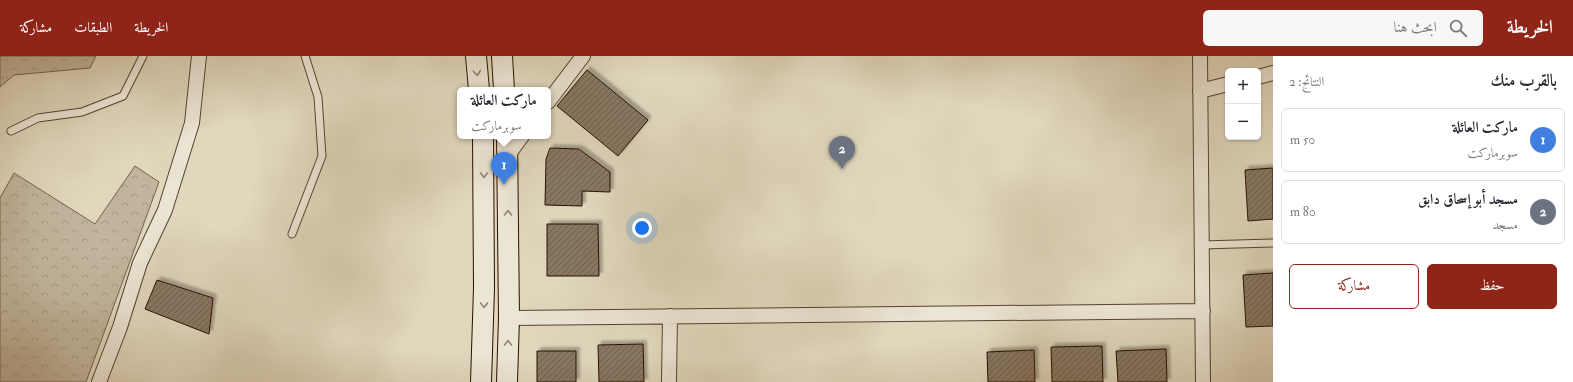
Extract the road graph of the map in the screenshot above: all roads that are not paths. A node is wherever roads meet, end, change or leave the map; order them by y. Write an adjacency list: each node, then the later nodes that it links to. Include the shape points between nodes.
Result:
1 (143, 56): 15 (lane, via 123,96 82,112 38,118)
2 (199, 56): 25 (street, via 192,123 165,210 140,263 120,328)
3 (305, 56): 19 (lane, via 318,97 322,156)
4 (476, 56): 11 (main road, one-way to 11)
5 (502, 56): 12 (main road)
6 (583, 56): 14 (street)
7 (1200, 56): 13 (street)
8 (1273, 74): 9 (street)
9 (1261, 76)
10 (1225, 85): 13 (street)
11 (479, 87)
12 (504, 87)
13 (1200, 90): 21 (street)
14 (551, 98)
15 (11, 131)
16 (483, 139): 26 (main road, one-way to 26, via 484,288)
17 (517, 139): 18 (street)
18 (507, 145): 24 (main road, one-way to 18)
19 (292, 234)
20 (1273, 243): 21 (lane)
21 (1202, 245): 22 (street)
22 (1203, 312): 23 (street); 29 (street)
23 (670, 316): 24 (street); 28 (street)
24 (509, 318): 27 (main road, one-way to 24)
25 (99, 382)
26 (481, 382)
27 (507, 382)
28 (669, 382)
29 (1203, 382)

